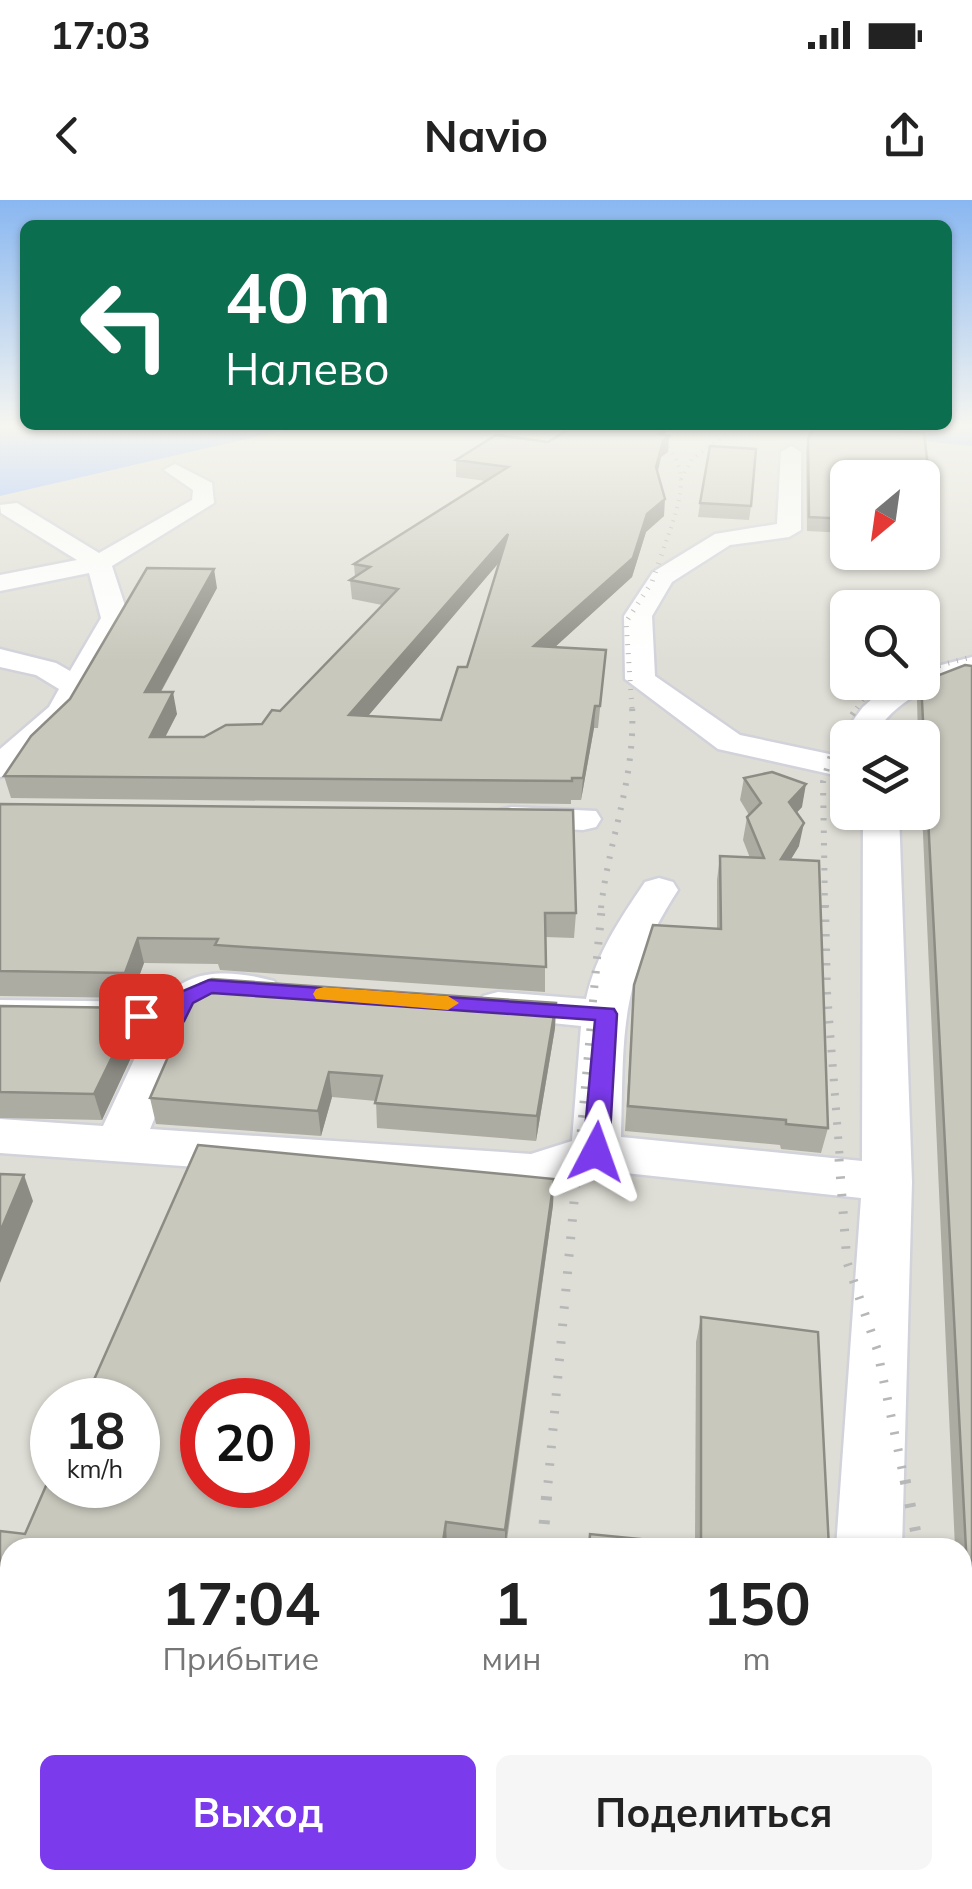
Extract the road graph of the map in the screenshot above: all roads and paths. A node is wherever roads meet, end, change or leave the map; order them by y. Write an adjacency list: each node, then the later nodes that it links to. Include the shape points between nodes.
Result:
1 (202, 504): 4 (lane)
2 (790, 504): 14 (lane, via 789,530 723,539 662,577 638,616 640,679 729,742)
3 (10, 508): 4 (lane)
4 (99, 563): 5 (lane); 6 (lane)
5 (0, 584)
6 (108, 594): 7 (lane); 11 (lane, via 115,618)
7 (74, 600)
8 (0, 658): 11 (lane, via 46,669)
9 (972, 666): 10 (lane)
10 (940, 674)
11 (75, 686): 15 (lane, via 61,712)
12 (888, 700): 13 (lane)
13 (869, 720)
14 (830, 764)
15 (0, 767)
16 (486, 818): 17 (lane)
17 (582, 819)
18 (882, 830): 28 (lane)
19 (660, 890): 23 (lane, via 630,933)
20 (305, 993): 24 (lane, via 209,986 184,999)
21 (458, 1003): 23 (lane)
22 (0, 1014): 24 (lane)
23 (606, 1014): 27 (lane)
24 (176, 1016): 26 (lane)
25 (0, 1136): 26 (lane)
26 (118, 1142): 27 (lane, via 530,1173)
27 (596, 1152): 28 (lane)
28 (887, 1182): 29 (lane)
29 (869, 1538)

